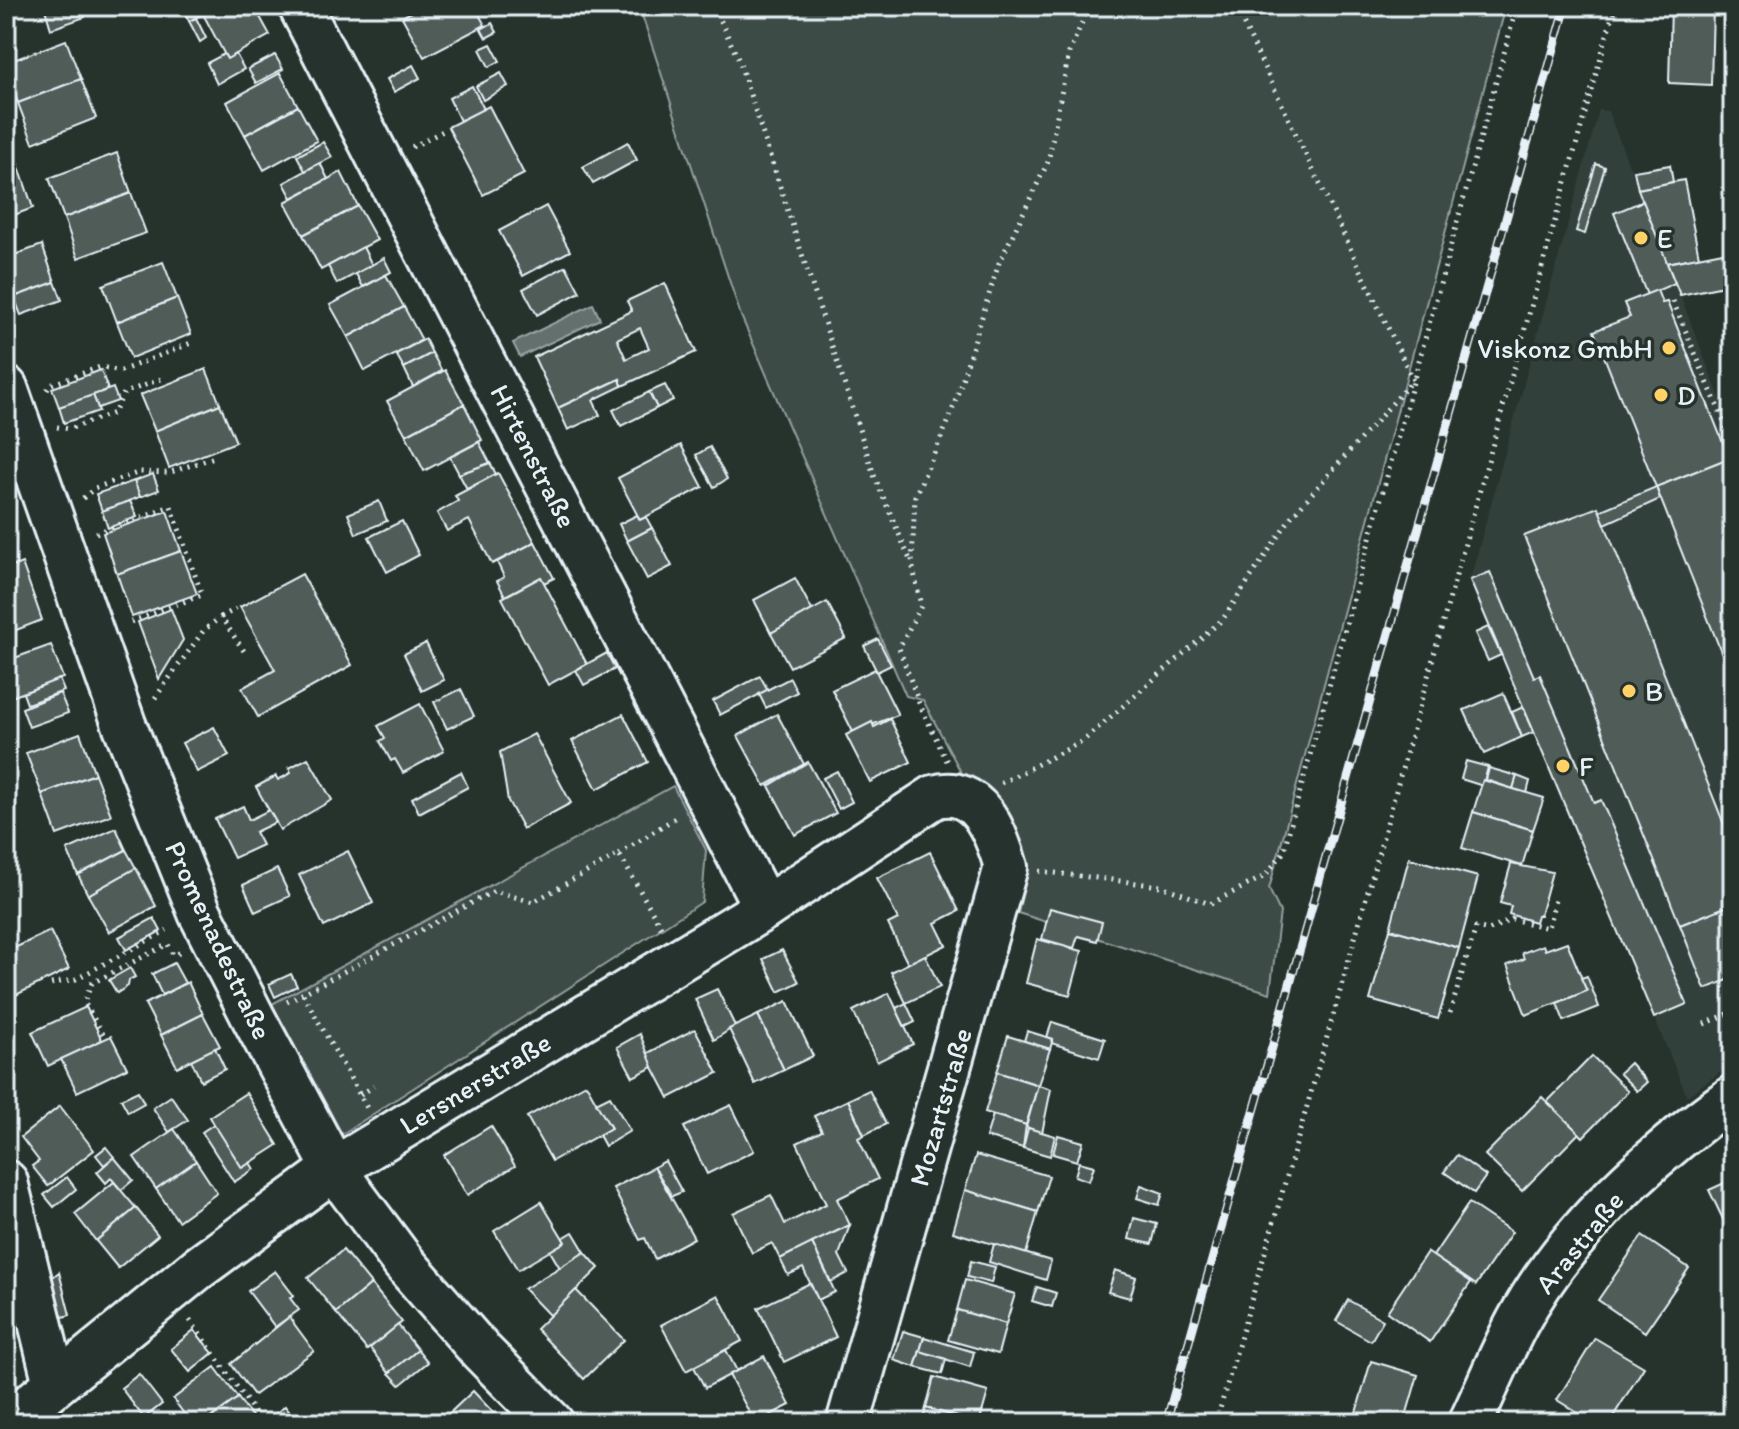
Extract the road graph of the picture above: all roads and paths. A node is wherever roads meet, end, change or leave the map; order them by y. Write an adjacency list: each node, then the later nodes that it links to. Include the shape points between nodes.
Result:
1 (300, 6): 27 (street, Hirtenstraße)
2 (714, 6): 20 (path, via 739,61 875,478)
3 (1089, 6): 20 (path, via 1069,53 1048,162 999,263 950,418 915,496)
4 (1235, 6): 12 (path)
5 (1517, 6): 12 (path)
6 (1615, 6): 53 (path)
7 (445, 130): 8 (path)
8 (401, 153)
9 (1673, 301): 16 (path)
10 (191, 343): 13 (path, via 121,371 100,367)
11 (161, 379): 15 (path, via 124,393 114,413)
12 (1413, 380): 26 (path, via 1291,517 1223,619 1083,741); 29 (path, via 1283,853 1265,876 1210,904 1161,886)
13 (50, 385)
14 (6, 388): 32 (street, Promenadestraße, via 124,724)
15 (62, 428)
16 (1732, 446)
17 (215, 457): 18 (path, via 168,473 140,472)
18 (89, 492)
19 (81, 539): 23 (path, via 171,506 202,595)
20 (912, 563): 26 (path, via 921,606 899,648)
21 (236, 609): 22 (path)
22 (221, 617): 24 (path); 25 (path, via 204,630)
23 (113, 628)
24 (246, 654)
25 (153, 700)
26 (959, 796): 29 (street, via 985,815); 31 (street, Lersnerstraße, via 934,797)
27 (709, 798): 28 (path); 31 (street, Hirtenstraße)
28 (619, 854): 33 (path); 35 (path, via 533,902 494,891)
29 (1006, 867): 52 (street, Mozartstraße)
30 (1555, 900): 37 (path, via 1548,928 1512,919 1489,930 1476,927)
31 (765, 908): 33 (street, Lersnerstraße)
32 (206, 926): 34 (path, via 76,979); 38 (street, Promenadestraße); 40 (path, via 173,955 168,944 92,983 84,1002)
33 (679, 959): 44 (street, Lersnerstraße)
34 (51, 984)
35 (303, 994): 38 (path); 42 (path)
36 (1733, 1012): 39 (path)
37 (1450, 1013)
38 (254, 1019): 45 (street, Promenadestraße)
39 (1704, 1024)
40 (103, 1034)
41 (374, 1086): 42 (path)
42 (360, 1095): 44 (path)
43 (1733, 1097): 54 (street, Arastraße, via 1643,1167 1583,1233 1519,1320)
44 (384, 1138): 45 (street, Lersnerstraße)
45 (334, 1169): 47 (street, Lersnerstraße); 51 (street, Promenadestraße, via 404,1263)
46 (6, 1182): 48 (street)
47 (168, 1293): 48 (street, Lersnerstraße); 49 (path)
48 (55, 1384): 50 (street, Lersnerstraße)
49 (260, 1420)
50 (8, 1423)
51 (552, 1423)
52 (848, 1423)
53 (1216, 1423)
54 (1470, 1423)

